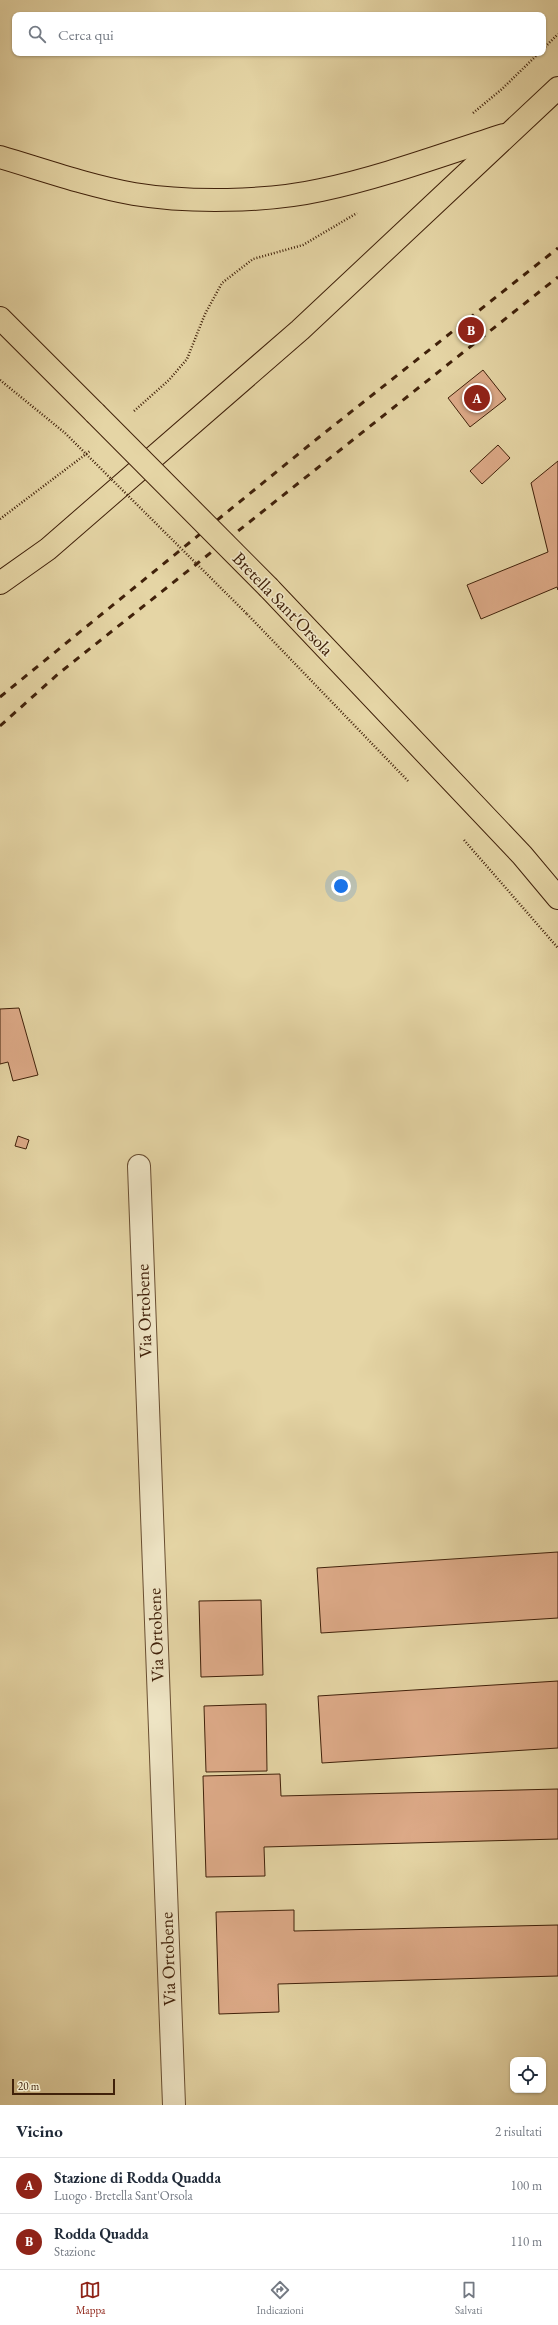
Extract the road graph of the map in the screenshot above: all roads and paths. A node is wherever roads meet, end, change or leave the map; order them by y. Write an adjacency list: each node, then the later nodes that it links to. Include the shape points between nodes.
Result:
1 (558, 34): 2 (path)
2 (546, 46)
3 (535, 56): 5 (path)
4 (558, 88): 6 (main road)
5 (472, 114)
6 (509, 134): 7 (main road, via 321,190 208,200 135,194); 14 (main road, via 300,330 48,549)
7 (0, 157)
8 (362, 209): 11 (path, via 350,219 302,245 252,259 222,283 205,314 187,359 169,380)
9 (0, 318): 17 (main road, Bretella Sant'Orsola, bridge, via 270,588 522,855)
10 (0, 380): 15 (path, bridge, via 65,434 247,614)
11 (130, 415)
12 (91, 450): 13 (path)
13 (0, 519)
14 (0, 583)
15 (411, 783)
16 (460, 834): 18 (path)
17 (558, 898)
18 (558, 948)
19 (139, 1166): 20 (street, Via Ortobene)
20 (174, 2105)

